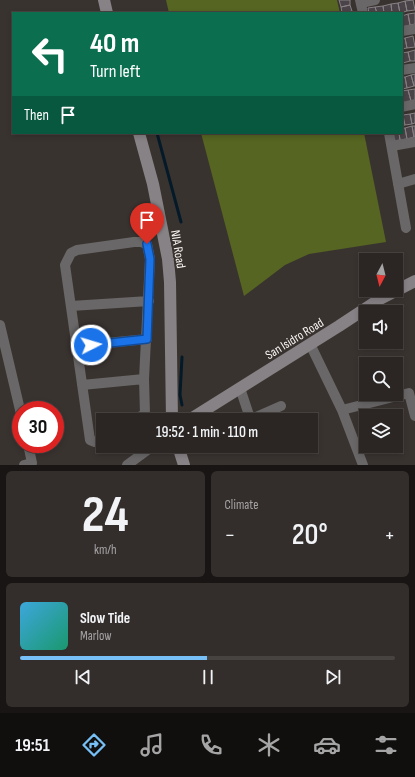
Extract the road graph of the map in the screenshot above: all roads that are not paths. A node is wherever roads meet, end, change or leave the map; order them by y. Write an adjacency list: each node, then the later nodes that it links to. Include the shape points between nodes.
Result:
1 (104, 0): 4 (street)
2 (375, 0): 3 (street)
3 (361, 5)
4 (107, 12)
5 (415, 28): 6 (street)
6 (403, 31)
7 (415, 68): 8 (street)
8 (403, 70)
9 (415, 104): 10 (street)
10 (403, 107)
11 (139, 134): 32 (street, NIA Road, via 153,184 168,258)
12 (389, 134): 14 (street)
13 (415, 142): 14 (street)
14 (392, 146): 16 (street)
15 (415, 179): 16 (street)
16 (398, 184): 17 (street)
17 (406, 228)
18 (415, 280): 23 (street, San Isidro Road)
19 (149, 301): 20 (street); 20 (street, via 150,259 147,244 134,242 77,250 71,254 65,265); 22 (street)
20 (71, 306): 24 (street)
21 (0, 325): 28 (street)
22 (147, 339): 24 (street); 25 (street)
23 (310, 344): 27 (street, San Isidro Road); 30 (street)
24 (77, 346): 26 (street)
25 (144, 380): 26 (street); 31 (street)
26 (82, 385): 35 (street, via 90,440)
27 (240, 388): 29 (street, via 251,417); 33 (street, San Isidro Road)
28 (18, 401)
29 (281, 406)
30 (342, 410): 34 (street, via 410,393); 42 (street)
31 (146, 413)
32 (172, 413)
33 (200, 413)
34 (415, 416)
35 (96, 441)
36 (30, 453): 39 (street, via 32,463)
37 (143, 453): 40 (street)
38 (180, 453): 41 (street)
39 (24, 465)
40 (127, 465)
41 (184, 465)
42 (363, 465)

